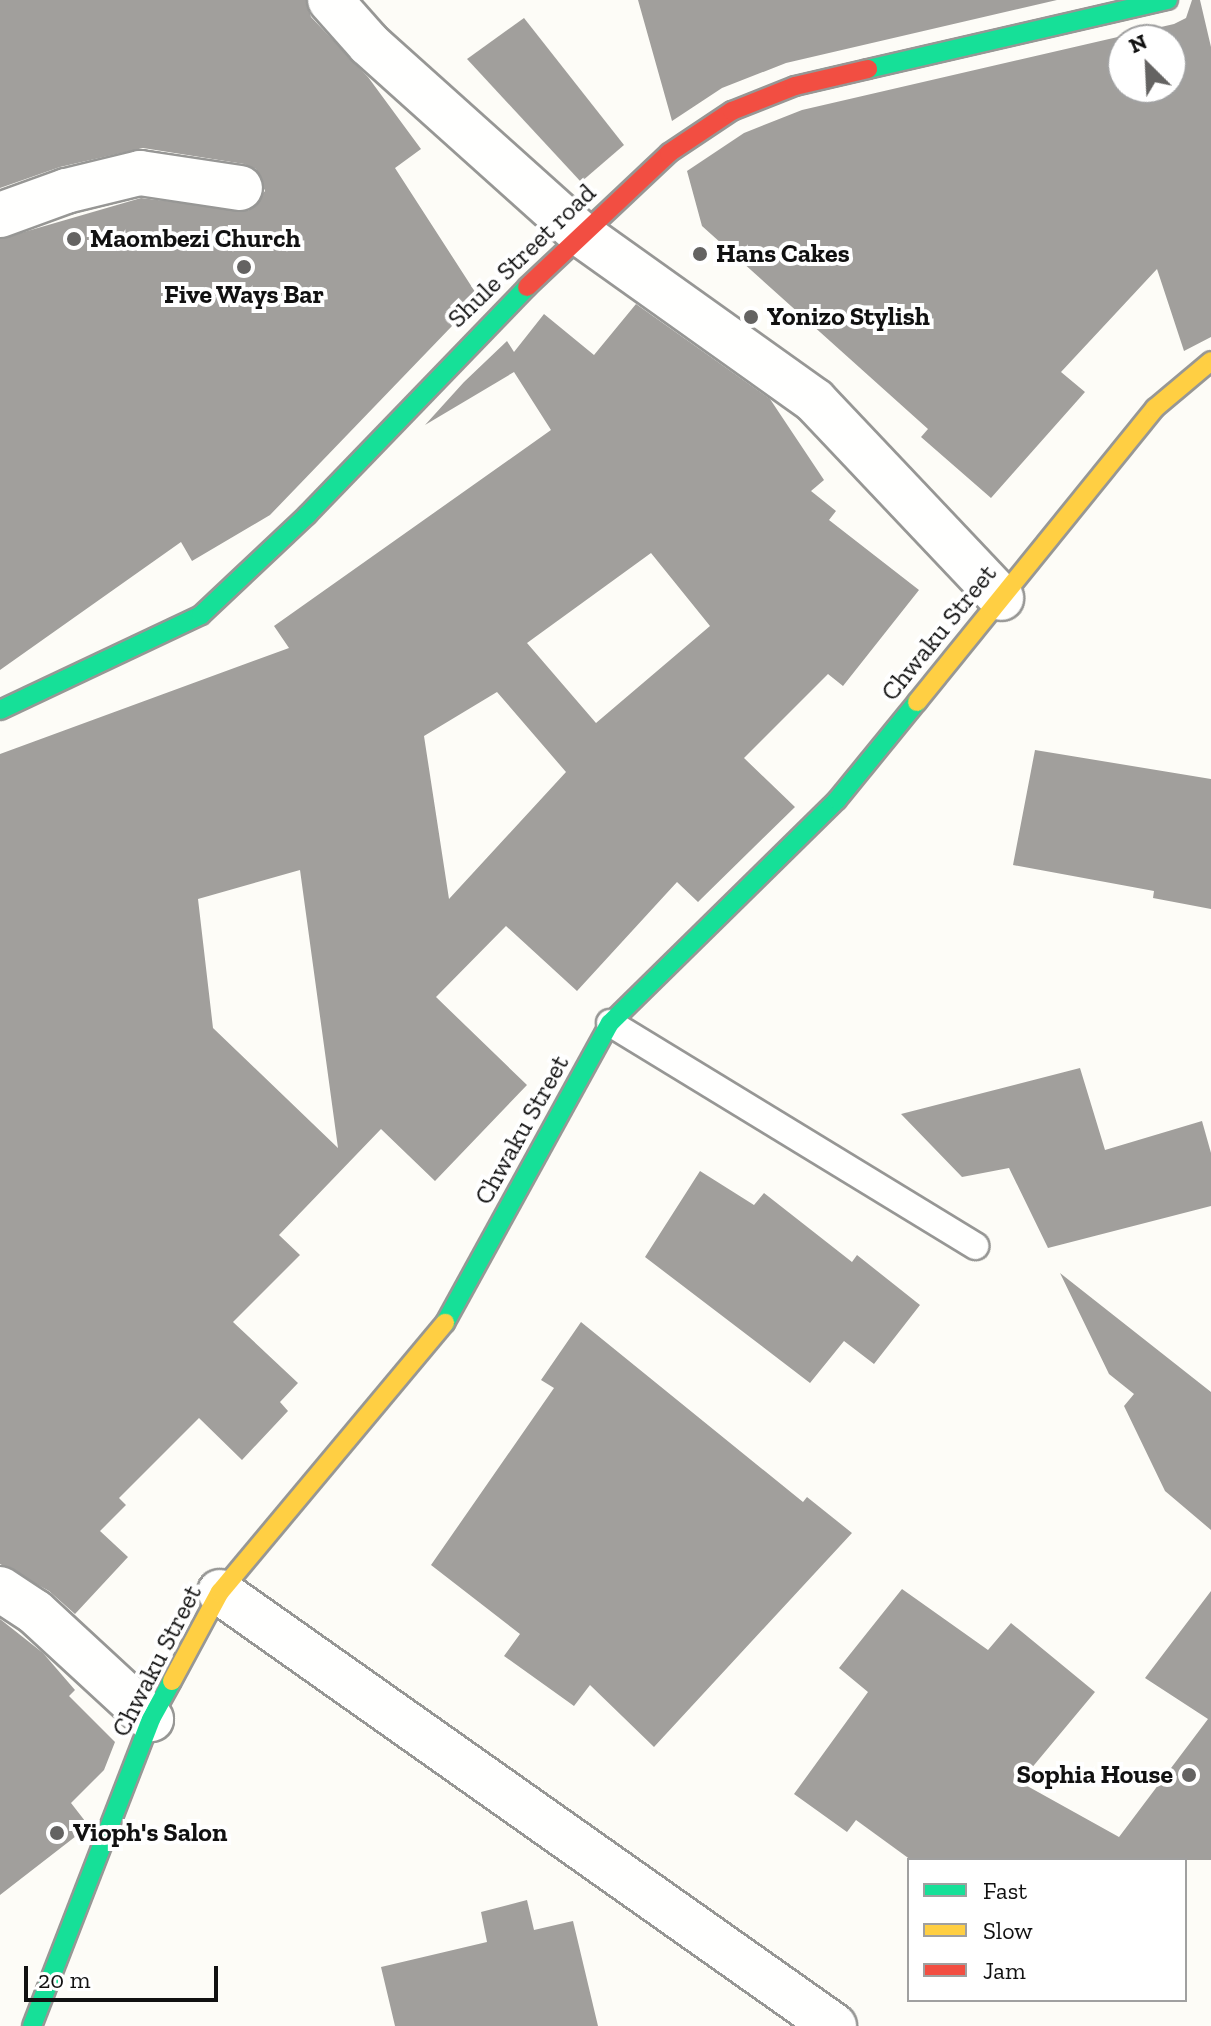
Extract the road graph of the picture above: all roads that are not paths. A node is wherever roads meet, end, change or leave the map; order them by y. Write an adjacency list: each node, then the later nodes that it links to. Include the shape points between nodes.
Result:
1 (330, 0): 5 (street, via 369,44)
2 (1168, 0): 5 (main road, Shule Street road, via 795,86 732,111 669,153)
3 (240, 188): 4 (street, via 140,173 66,191)
4 (0, 215)
5 (581, 234): 7 (street, via 815,401); 8 (main road, Shule Street road, via 446,365 263,560 201,615)
6 (1211, 361): 7 (main road, Chwaku Street, via 1155,408)
7 (1001, 598): 9 (main road, Chwaku Street, via 837,800)
8 (0, 710)
9 (610, 1023): 10 (lane); 12 (main road, Chwaku Street, via 450,1317)
10 (975, 1246)
11 (0, 1589): 13 (street, via 35,1612)
12 (220, 1592): 13 (main road, Chwaku Street); 15 (street)
13 (151, 1719): 14 (main road, Chwaku Street)
14 (32, 2026)
15 (834, 2026)

